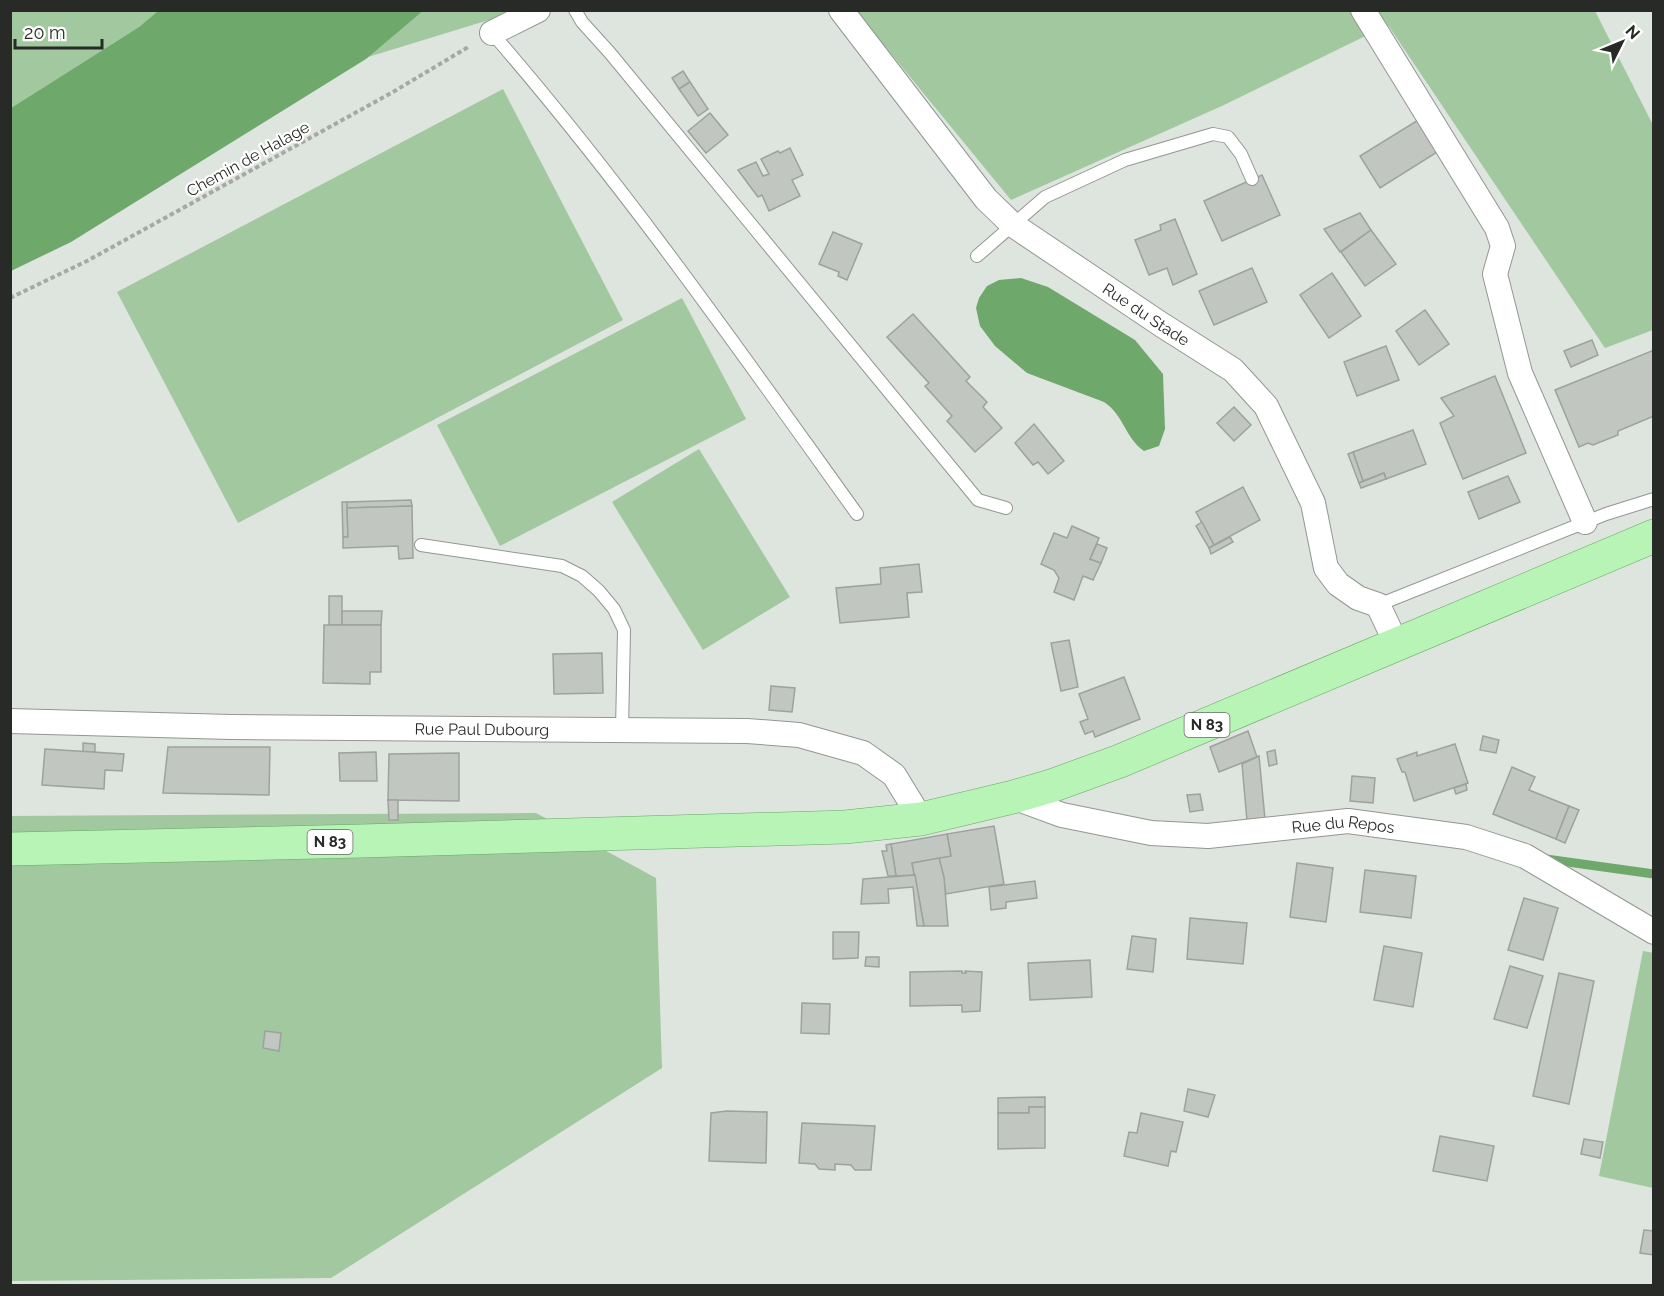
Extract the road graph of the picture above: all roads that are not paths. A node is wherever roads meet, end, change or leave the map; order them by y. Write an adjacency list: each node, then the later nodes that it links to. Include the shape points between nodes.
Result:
1 (538, 10): 5 (street)
2 (576, 10): 10 (lane, via 978,500)
3 (841, 10): 7 (street, Rue du Stade, via 986,199)
4 (1363, 10): 12 (street, via 1497,228 1503,246 1495,274 1520,373)
5 (492, 33): 11 (lane, via 545,93 711,310)
6 (1252, 179): 7 (lane, via 1228,137 1213,134 1125,160 1073,183 1045,197)
7 (1013, 225): 8 (lane); 15 (street, Rue du Stade, via 1233,370 1266,406 1313,503 1326,568 1344,589)
8 (978, 256)
9 (1653, 499): 12 (lane)
10 (1006, 508)
11 (857, 514)
12 (1585, 522): 15 (lane)
13 (1653, 536): 16 (main road, N 83)
14 (421, 545): 18 (lane, via 562,566 599,591 624,630)
15 (1378, 605): 16 (street)
16 (1397, 645): 19 (main road, N 83, via 1120,761)
17 (10, 721): 18 (street, Rue Paul Dubourg)
18 (622, 730): 20 (street, Rue Paul Dubourg, via 799,735 863,753 894,775)
19 (1013, 797): 20 (main road, N 83); 22 (street, Rue du Repos, via 1062,815 1151,834 1208,836 1348,821 1466,837 1525,856)
20 (921, 819): 21 (main road, N 83, via 845,827)
21 (10, 849)
22 (1653, 932)

